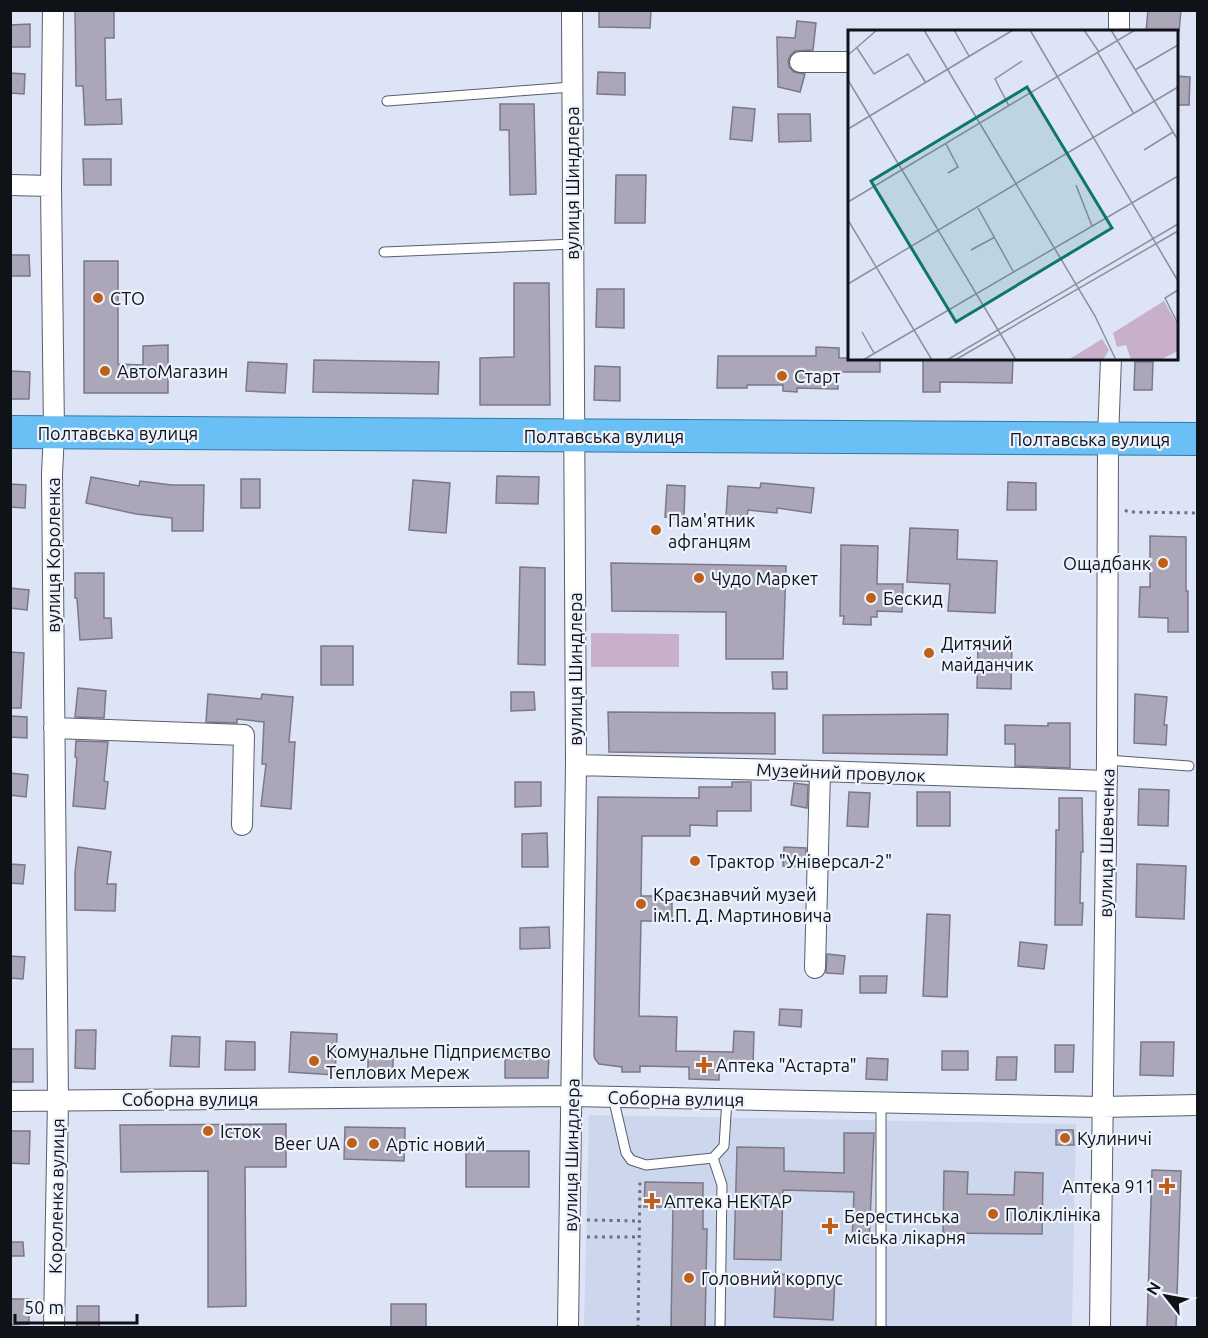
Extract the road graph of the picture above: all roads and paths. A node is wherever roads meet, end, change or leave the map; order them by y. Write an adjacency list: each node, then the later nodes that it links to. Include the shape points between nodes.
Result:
1 (53, 10): 10 (street, вулиця Короленка)
2 (572, 10): 7 (street, вулиця Шиндлера)
3 (1119, 10): 4 (street)
4 (1119, 30)
5 (800, 62): 6 (street)
6 (848, 62)
7 (572, 87): 8 (lane); 11 (street, вулиця Шиндлера)
8 (387, 101)
9 (10, 185): 10 (street)
10 (51, 186): 15 (street, вулиця Короленка)
11 (573, 244): 12 (lane); 16 (street, вулиця Шиндлера)
12 (384, 252)
13 (1111, 360): 17 (street, вулиця Шевченка)
14 (10, 432): 15 (highway, Полтавська вулиця)
15 (54, 432): 16 (highway, Полтавська вулиця); 21 (street, вулиця Короленка)
16 (574, 436): 17 (highway, Полтавська вулиця); 23 (street, вулиця Шиндлера)
17 (1108, 439): 18 (highway, Полтавська вулиця); 19 (street, вулиця Шевченка)
18 (1197, 439)
19 (1108, 498): 20 (path, via 1128,512); 22 (street, вулиця Шевченка)
20 (1197, 513)
21 (54, 728): 27 (street, via 244,735); 32 (street, вулиця Короленка)
22 (1107, 760): 24 (lane); 26 (street, вулиця Шевченка)
23 (576, 765): 25 (street, Музейний провулок); 29 (street, вулиця Шиндлера)
24 (1189, 766)
25 (820, 771): 26 (street, Музейний провулок); 28 (street)
26 (1107, 781): 36 (street, вулиця Шевченка)
27 (242, 825)
28 (815, 968)
29 (572, 1096): 30 (street, Соборна вулиця); 32 (street, Соборна вулиця); 44 (street, вулиця Шиндлера)
30 (613, 1097): 31 (street, Соборна вулиця); 37 (lane, via 622,1146 631,1160 646,1166)
31 (727, 1099): 34 (street, Соборна вулиця); 37 (lane, via 724,1146)
32 (58, 1100): 33 (street, Соборна вулиця); 43 (street, Короленка вулиця)
33 (10, 1101)
34 (881, 1102): 36 (street, Соборна вулиця); 47 (lane)
35 (1197, 1106): 36 (street, Соборна вулиця)
36 (1101, 1107): 48 (street, вулиця Шевченка)
37 (713, 1158): 46 (lane, via 722,1185)
38 (640, 1180): 40 (path)
39 (582, 1220): 40 (path)
40 (640, 1221): 42 (path)
41 (582, 1236): 42 (path)
42 (639, 1237): 45 (path)
43 (54, 1328)
44 (568, 1328)
45 (638, 1328)
46 (720, 1328)
47 (881, 1328)
48 (1100, 1328)

